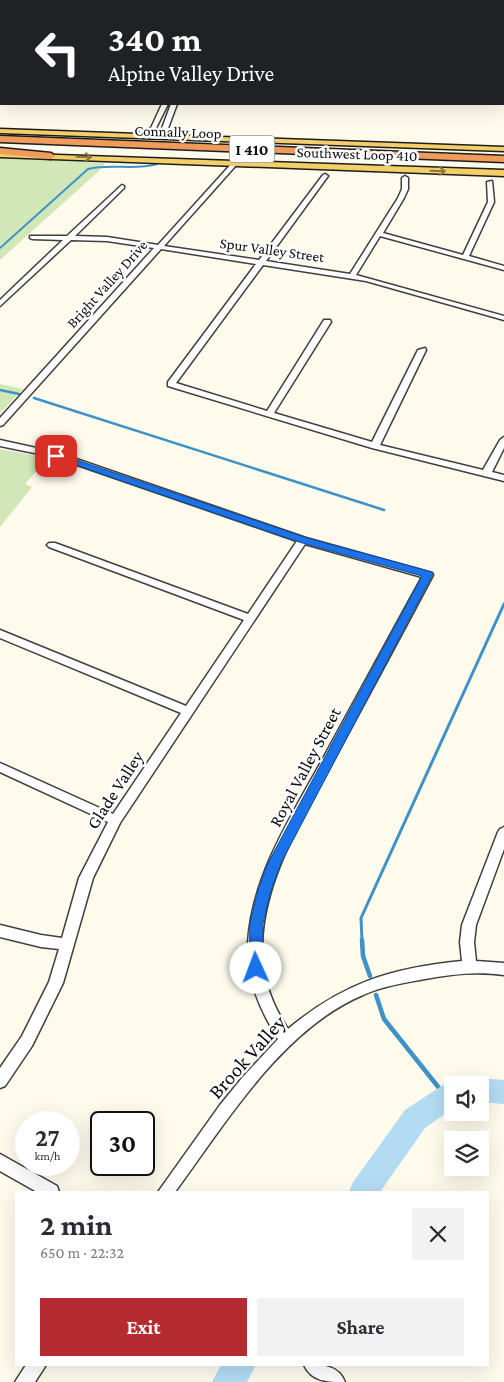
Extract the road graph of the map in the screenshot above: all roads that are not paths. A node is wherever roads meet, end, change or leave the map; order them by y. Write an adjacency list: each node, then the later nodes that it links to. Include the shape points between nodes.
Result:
1 (164, 105): 3 (street)
2 (174, 105): 4 (street)
3 (160, 115): 4 (street); 7 (street, via 153,129)
4 (170, 115): 8 (street, via 164,133)
5 (0, 132): 6 (highway)
6 (25, 132): 7 (main road, Southwest Loop 410)
7 (134, 136): 8 (main road, Southwest Loop 410)
8 (178, 138): 11 (main road, Southwest Loop 410)
9 (0, 139): 14 (highway, Connally Loop / I 410)
10 (0, 146): 16 (highway, Connally Loop / I 410)
11 (504, 149)
12 (0, 153): 13 (highway)
13 (50, 156): 15 (main road, Southwest Loop 410, one-way to 15)
14 (504, 159)
15 (234, 163): 17 (main road, Southwest Loop 410, one-way to 17); 25 (street, Bright Valley Drive)
16 (504, 165)
17 (504, 173)
18 (325, 176): 27 (street)
19 (405, 178): 22 (street, via 401,198)
20 (490, 182): 26 (street, via 491,202)
21 (122, 187): 24 (street)
22 (379, 234): 26 (street); 29 (street)
23 (32, 237): 24 (street, Spur Valley Street)
24 (70, 237): 25 (street, Spur Valley Street); 30 (street)
25 (159, 247): 27 (street, Spur Valley Street); 35 (street, Bright Valley Drive)
26 (466, 257): 28 (street)
27 (260, 262): 29 (street, Spur Valley Street); 34 (street, via 172,384)
28 (504, 268)
29 (352, 276): 31 (street, Spur Valley Street)
30 (0, 304)
31 (504, 318)
32 (327, 322): 34 (street)
33 (422, 350): 38 (street)
34 (270, 413): 38 (street)
35 (0, 423)
36 (504, 440): 39 (street)
37 (0, 444): 41 (street, via 56,456)
38 (375, 446): 39 (street)
39 (486, 474): 40 (street)
40 (504, 478)
41 (303, 540): 43 (street, Glade Valley); 53 (street, Royal Valley Street, via 428,574 284,844 264,890 256,923 257,984 274,1024)
42 (52, 545): 43 (street)
43 (249, 618): 45 (street, Glade Valley)
44 (0, 634): 45 (street)
45 (188, 711): 47 (street, Glade Valley)
46 (0, 767): 47 (street)
47 (114, 820): 50 (street, Glade Valley, via 86,878)
48 (504, 832): 51 (street, via 469,925)
49 (0, 931): 50 (street)
50 (68, 944): 54 (street, Glade Valley, via 56,983 38,1022)
51 (470, 968): 52 (street, Brook Valley); 53 (street, Brook Valley, via 414,974 349,995)
52 (504, 969)
53 (287, 1041): 57 (street, Brook Valley, via 242,1090)
54 (0, 1081)
55 (0, 1162): 56 (street)
56 (49, 1191)
57 (167, 1191)
58 (36, 1366): 60 (street)
59 (314, 1366): 61 (street)
60 (24, 1382)
61 (336, 1382)

